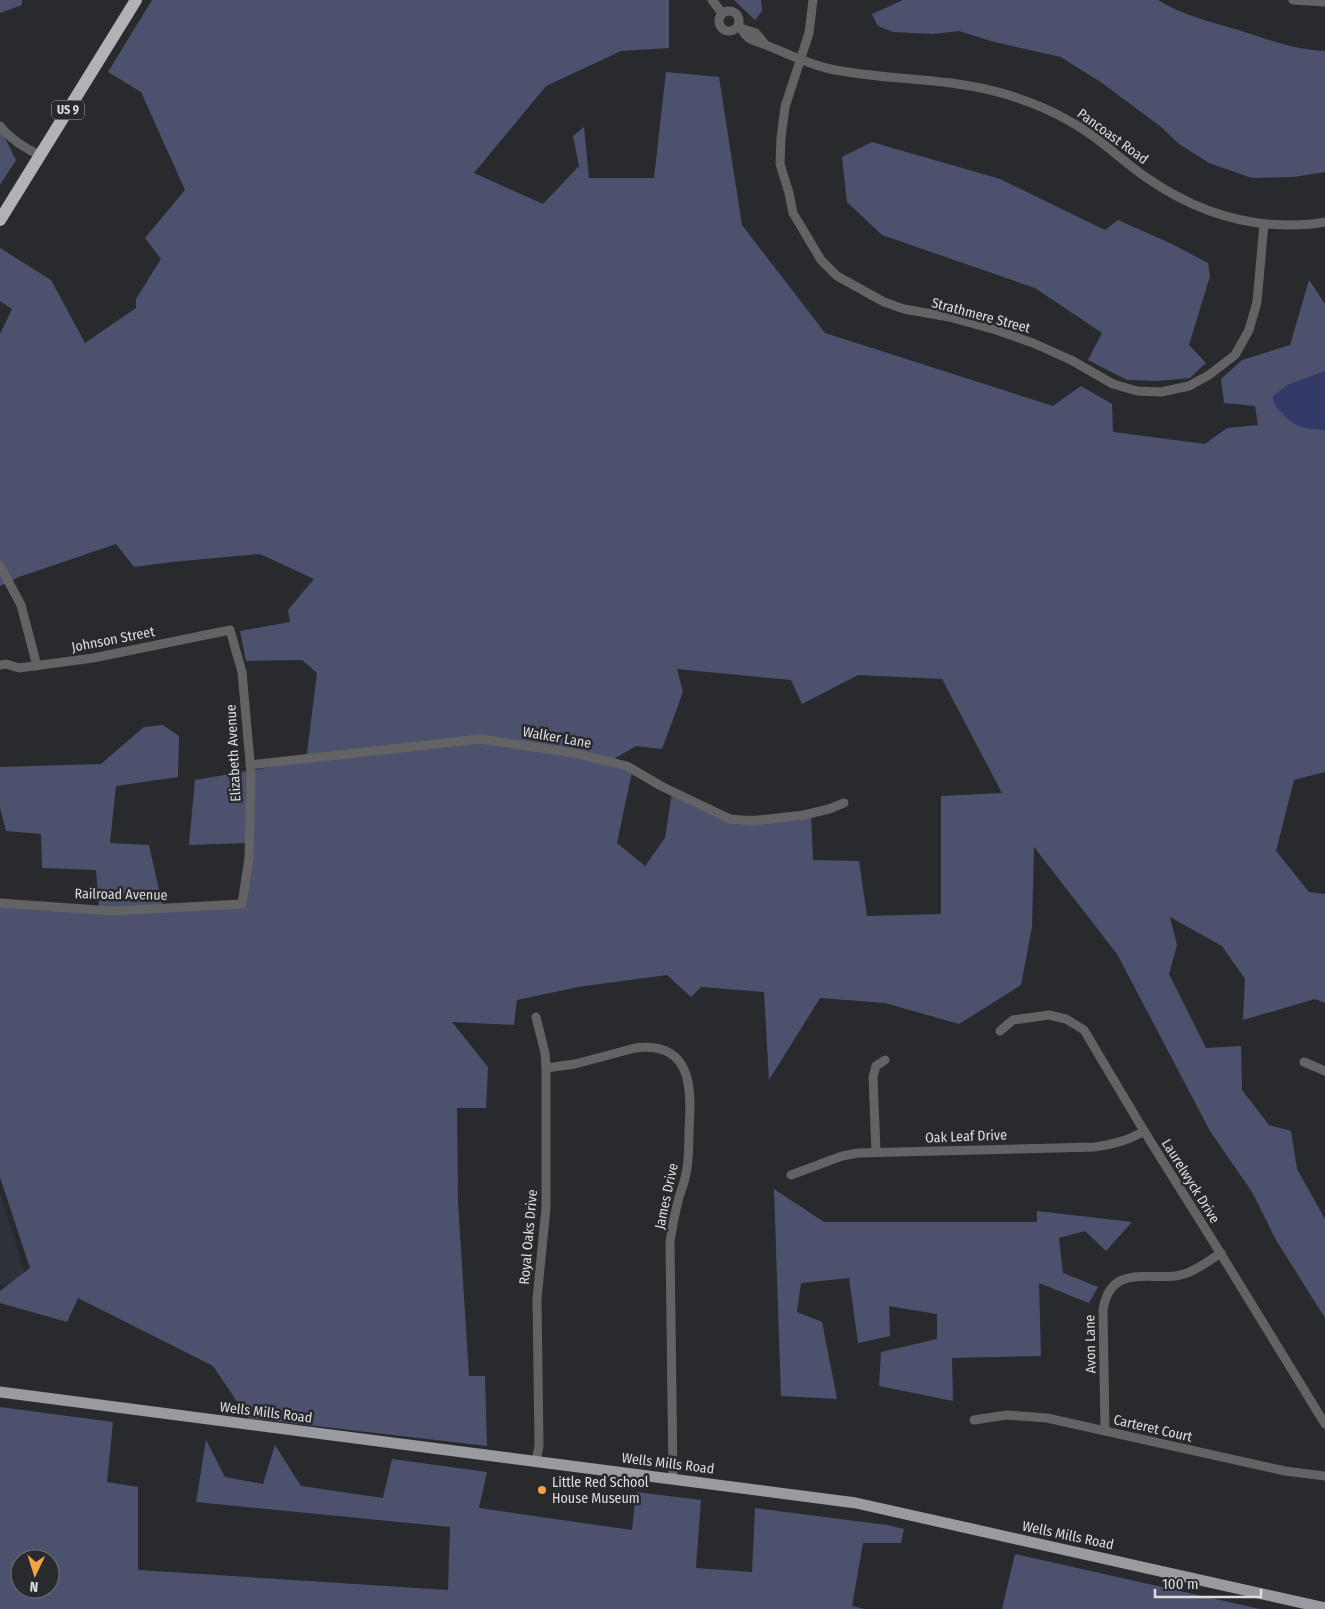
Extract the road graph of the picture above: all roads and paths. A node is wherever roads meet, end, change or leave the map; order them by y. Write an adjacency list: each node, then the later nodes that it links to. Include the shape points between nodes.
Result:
1 (136, 0): 10 (highway, US 9)
2 (712, 0): 6 (street)
3 (813, 0): 8 (street, Strathmere Street, via 809,33)
4 (1293, 0): 5 (street)
5 (1325, 2)
6 (722, 13): 7 (street, via 728,10 736,14); 7 (street, via 718,22 722,28 731,31)
7 (740, 28): 8 (street, Pancoast Road, via 750,41)
8 (799, 59): 13 (street, Pancoast Road, via 829,69 941,82 1004,94 1037,105 1072,122 1172,194 1202,209); 13 (street, Strathmere Street, via 780,138 780,164 792,213 821,260 838,276 904,310 949,317 1033,343 1113,384 1137,392 1162,392 1188,386 1209,375 1235,354 1249,330 1257,302)
9 (0, 126): 10 (street, via 10,138)
10 (40, 155): 11 (highway, US 9)
11 (0, 220)
12 (1325, 222): 13 (street, Pancoast Road, via 1313,225)
13 (1264, 224)
14 (0, 566): 17 (street, via 22,605)
15 (230, 630): 17 (street, Johnson Street); 18 (street, Elizabeth Avenue, via 242,672)
16 (0, 665): 17 (street, Johnson Street)
17 (37, 666)
18 (250, 766): 19 (street, Walker Lane, via 480,740 574,753 627,766 730,819 752,822 804,815); 21 (street, Elizabeth Avenue, via 248,858)
19 (844, 803)
20 (0, 903): 21 (street, Railroad Avenue, via 112,911)
21 (242, 904)
22 (536, 1017): 26 (street, Royal Oaks Drive)
23 (1000, 1031): 28 (street, Laurelwyck Drive, via 1014,1020 1040,1015 1058,1016 1075,1023 1084,1030)
24 (885, 1060): 29 (street, via 876,1066 874,1077)
25 (1304, 1062): 27 (street)
26 (546, 1068): 36 (street, Royal Oaks Drive, via 546,1208 537,1299 539,1446); 38 (street, James Drive, via 645,1047 666,1051 686,1072 691,1102 687,1168 670,1242)
27 (1325, 1071)
28 (1144, 1131): 29 (street, Oak Leaf Drive, via 1117,1144 1095,1147); 31 (street, Laurelwyck Drive)
29 (876, 1152): 30 (street, Oak Leaf Drive, via 842,1156)
30 (791, 1175)
31 (1221, 1253): 34 (street, Laurelwyck Drive); 35 (street, Avon Lane, via 1184,1273 1128,1278 1116,1283 1108,1292 1103,1310)
32 (0, 1392): 36 (main road, Wells Mills Road)
33 (974, 1420): 35 (street, Carteret Court, via 1007,1415 1031,1416)
34 (1325, 1424)
35 (1106, 1431): 37 (street, Carteret Court, via 1285,1471)
36 (536, 1461): 38 (main road, Wells Mills Road)
37 (1325, 1476)
38 (673, 1479): 39 (main road, Wells Mills Road, via 880,1508)
39 (1325, 1608)

